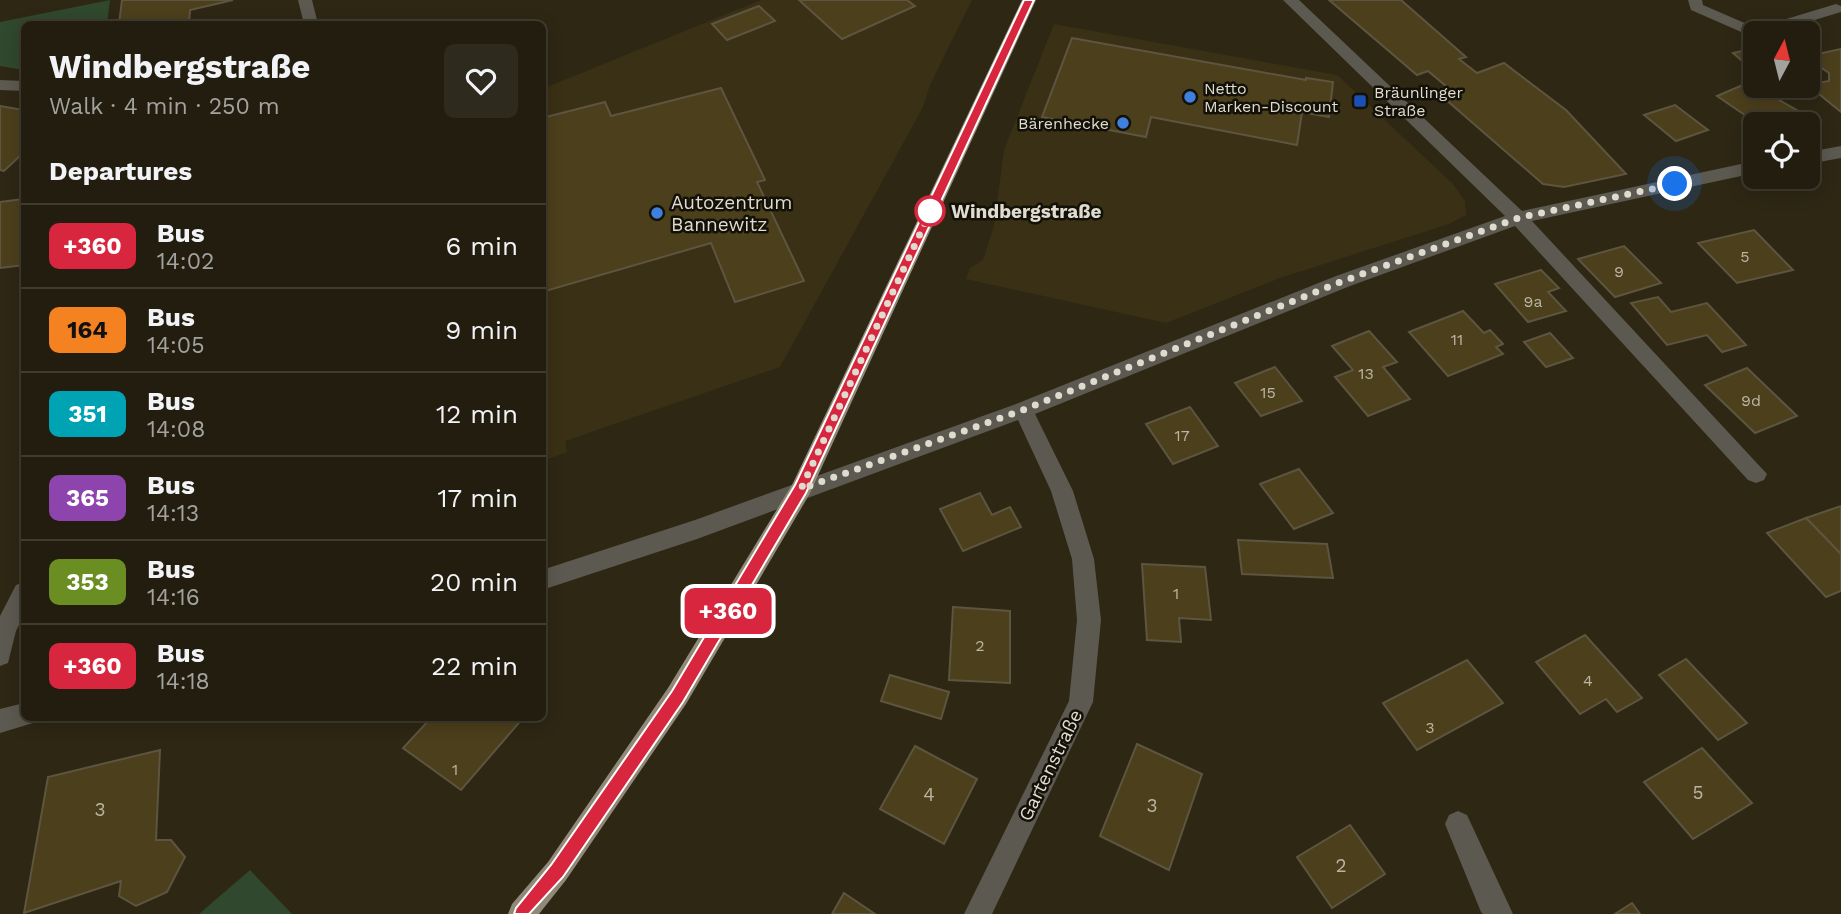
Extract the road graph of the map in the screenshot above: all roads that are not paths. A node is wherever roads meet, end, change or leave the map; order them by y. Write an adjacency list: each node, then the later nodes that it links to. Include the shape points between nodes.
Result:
1 (305, 0): 6 (street)
2 (1029, 0): 15 (main road)
3 (1290, 0): 12 (street)
4 (1695, 0): 5 (street, via 1696,7 1755,33)
5 (1834, 7)
6 (310, 21)
7 (0, 85): 8 (street)
8 (21, 86)
9 (1841, 152): 10 (street)
10 (1820, 156)
11 (1743, 170): 12 (street)
12 (1518, 218): 13 (street, via 1343,281); 14 (street)
13 (1023, 410): 15 (street); 24 (street, Gartenstraße, via 1062,491 1083,559 1089,620 1081,702)
14 (1756, 474)
15 (801, 489): 16 (street); 23 (main road, via 677,696 557,871)
16 (546, 579)
17 (21, 597): 18 (street)
18 (3, 629): 19 (street)
19 (0, 655)
20 (21, 716): 21 (street)
21 (0, 720)
22 (1458, 824): 25 (street)
23 (522, 914)
24 (978, 914)
25 (1499, 914)

